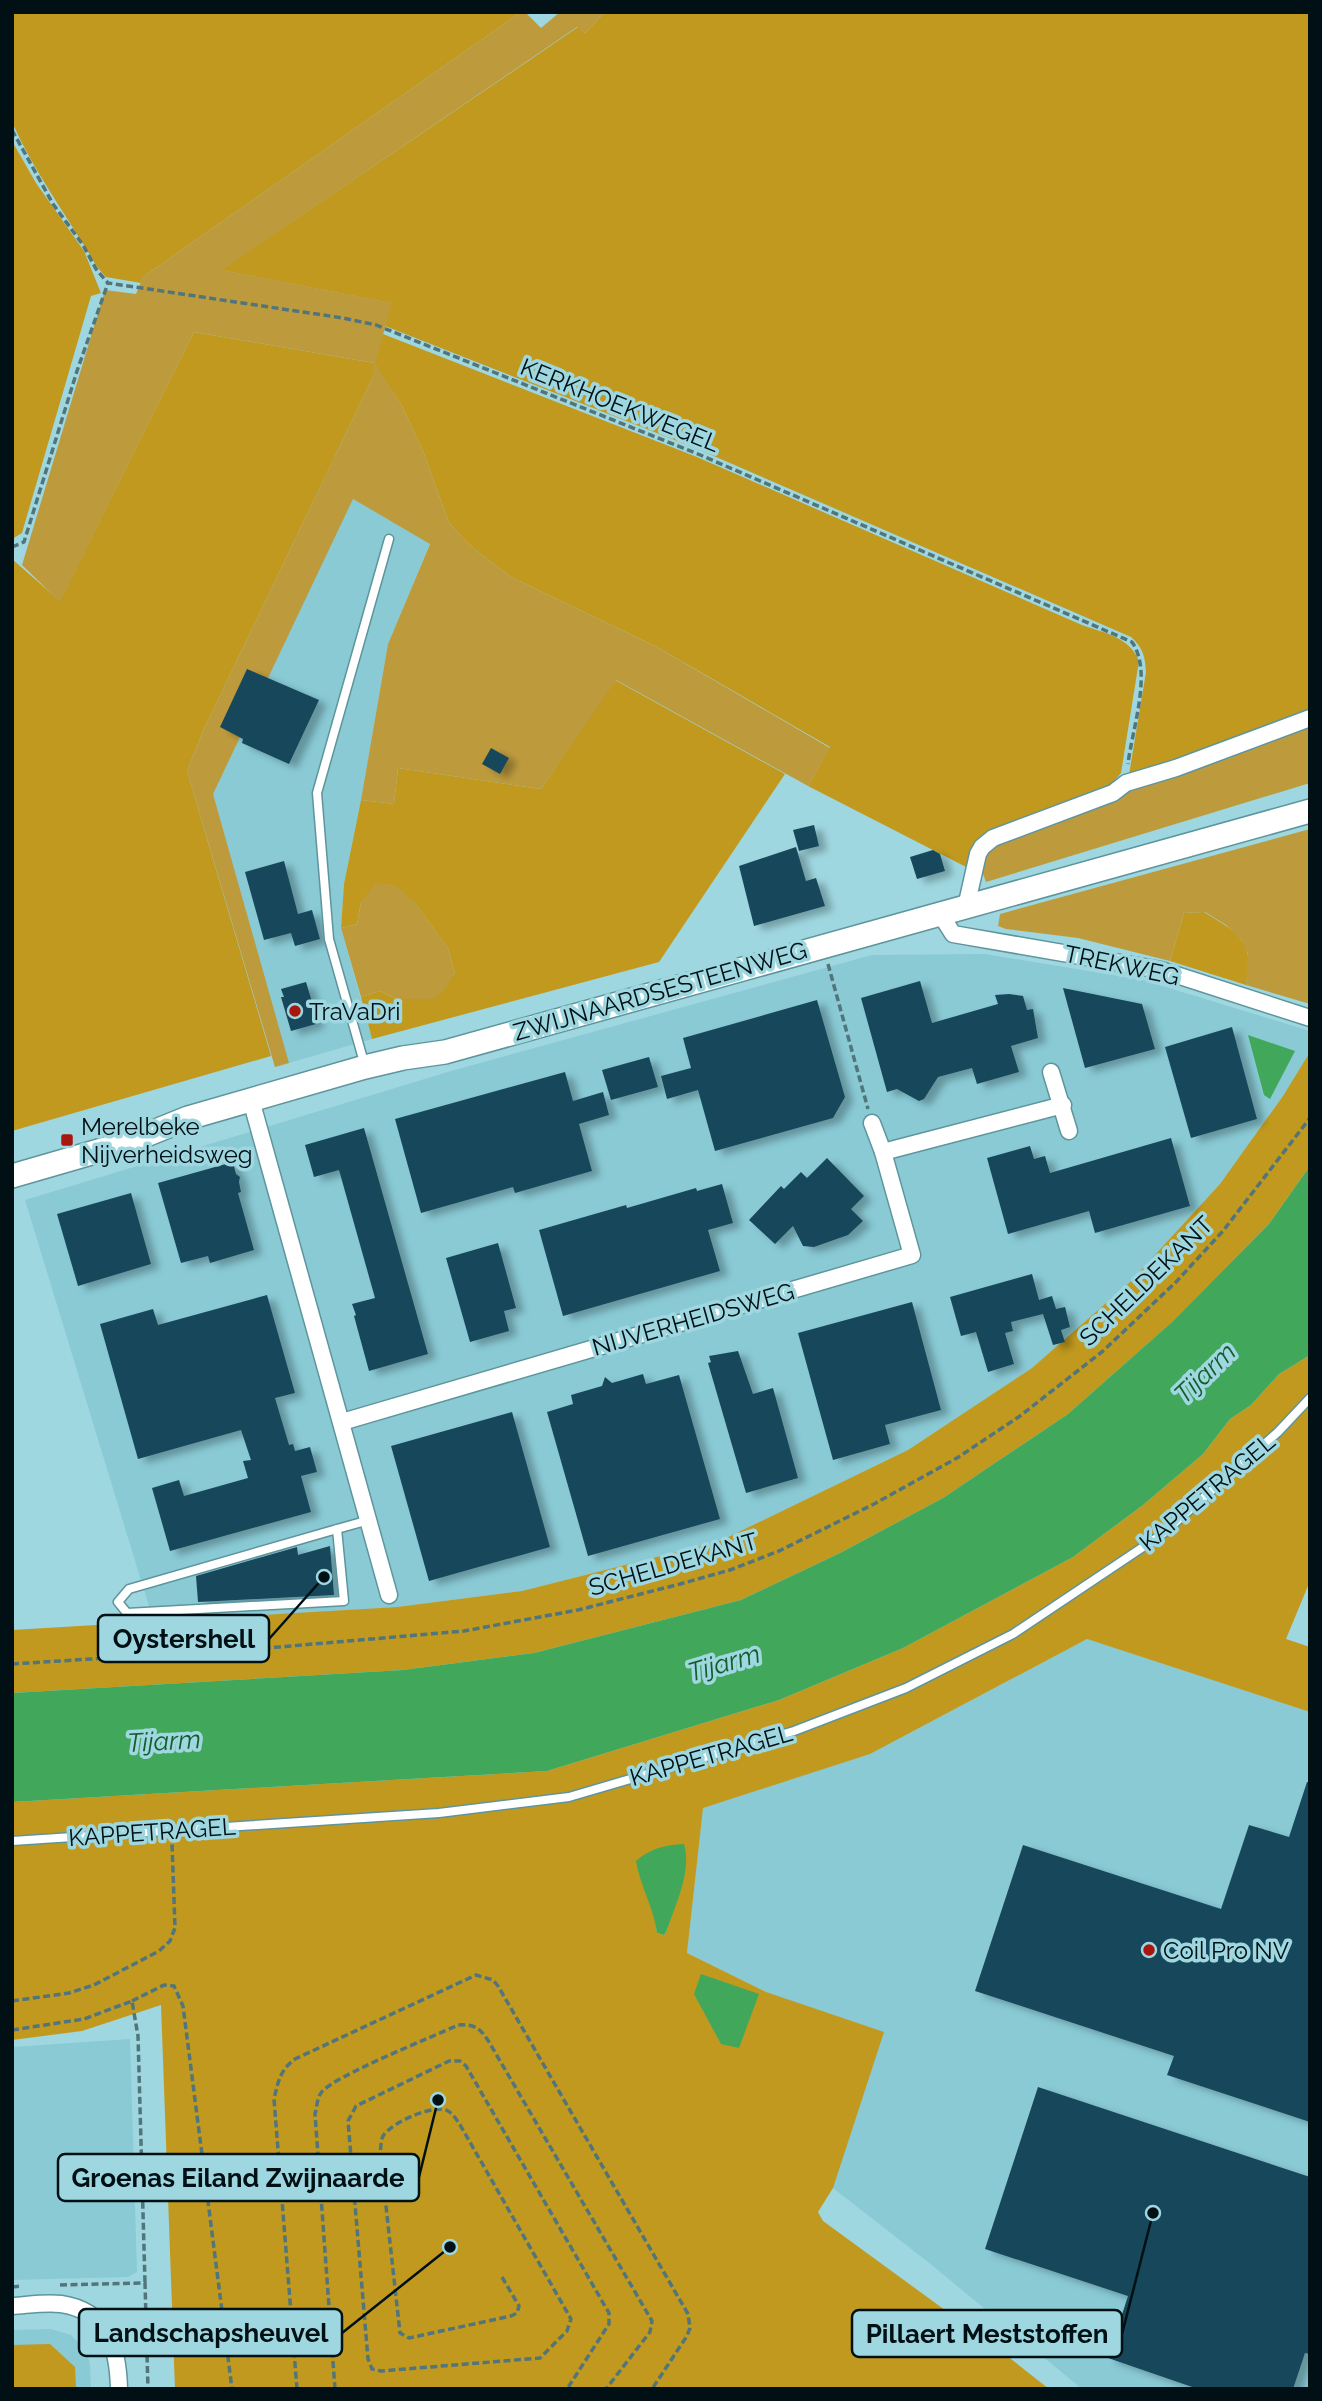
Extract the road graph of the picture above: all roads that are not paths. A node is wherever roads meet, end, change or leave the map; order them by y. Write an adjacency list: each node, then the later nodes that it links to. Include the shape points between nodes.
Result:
1 (389, 539): 7 (lane, via 317,793 329,939)
2 (1310, 718): 4 (street, via 1126,783 1113,793 993,838 978,854)
3 (1310, 811): 4 (main road, ZWIJNAARDSESTEENWEG)
4 (966, 907): 5 (main road, ZWIJNAARDSESTEENWEG)
5 (941, 915): 6 (street, TREKWEG, via 953,934 1161,970); 7 (main road, ZWIJNAARDSESTEENWEG, via 445,1052)
6 (1310, 1018)
7 (365, 1067): 9 (main road, ZWIJNAARDSESTEENWEG)
8 (1051, 1072): 10 (street)
9 (251, 1100): 14 (main road, ZWIJNAARDSESTEENWEG); 16 (street)
10 (1063, 1105): 12 (street); 13 (street)
11 (872, 1123): 13 (street, NIJVERHEIDSWEG)
12 (1069, 1131)
13 (883, 1152): 16 (street, NIJVERHEIDSWEG, via 912,1255)
14 (12, 1176)
15 (1310, 1398): 20 (lane, KAPPETRAGEL, via 1161,1535 1013,1634 906,1688 794,1731 569,1797 439,1812)
16 (342, 1422): 17 (street)
17 (369, 1520): 18 (lane); 19 (street)
18 (337, 1529): 18 (lane, via 129,1589 118,1602 127,1613 139,1613 344,1601)
19 (388, 1595)
20 (12, 1841)
21 (12, 2306): 22 (street, via 60,2304 85,2311 101,2324 113,2344)
22 (119, 2389)

